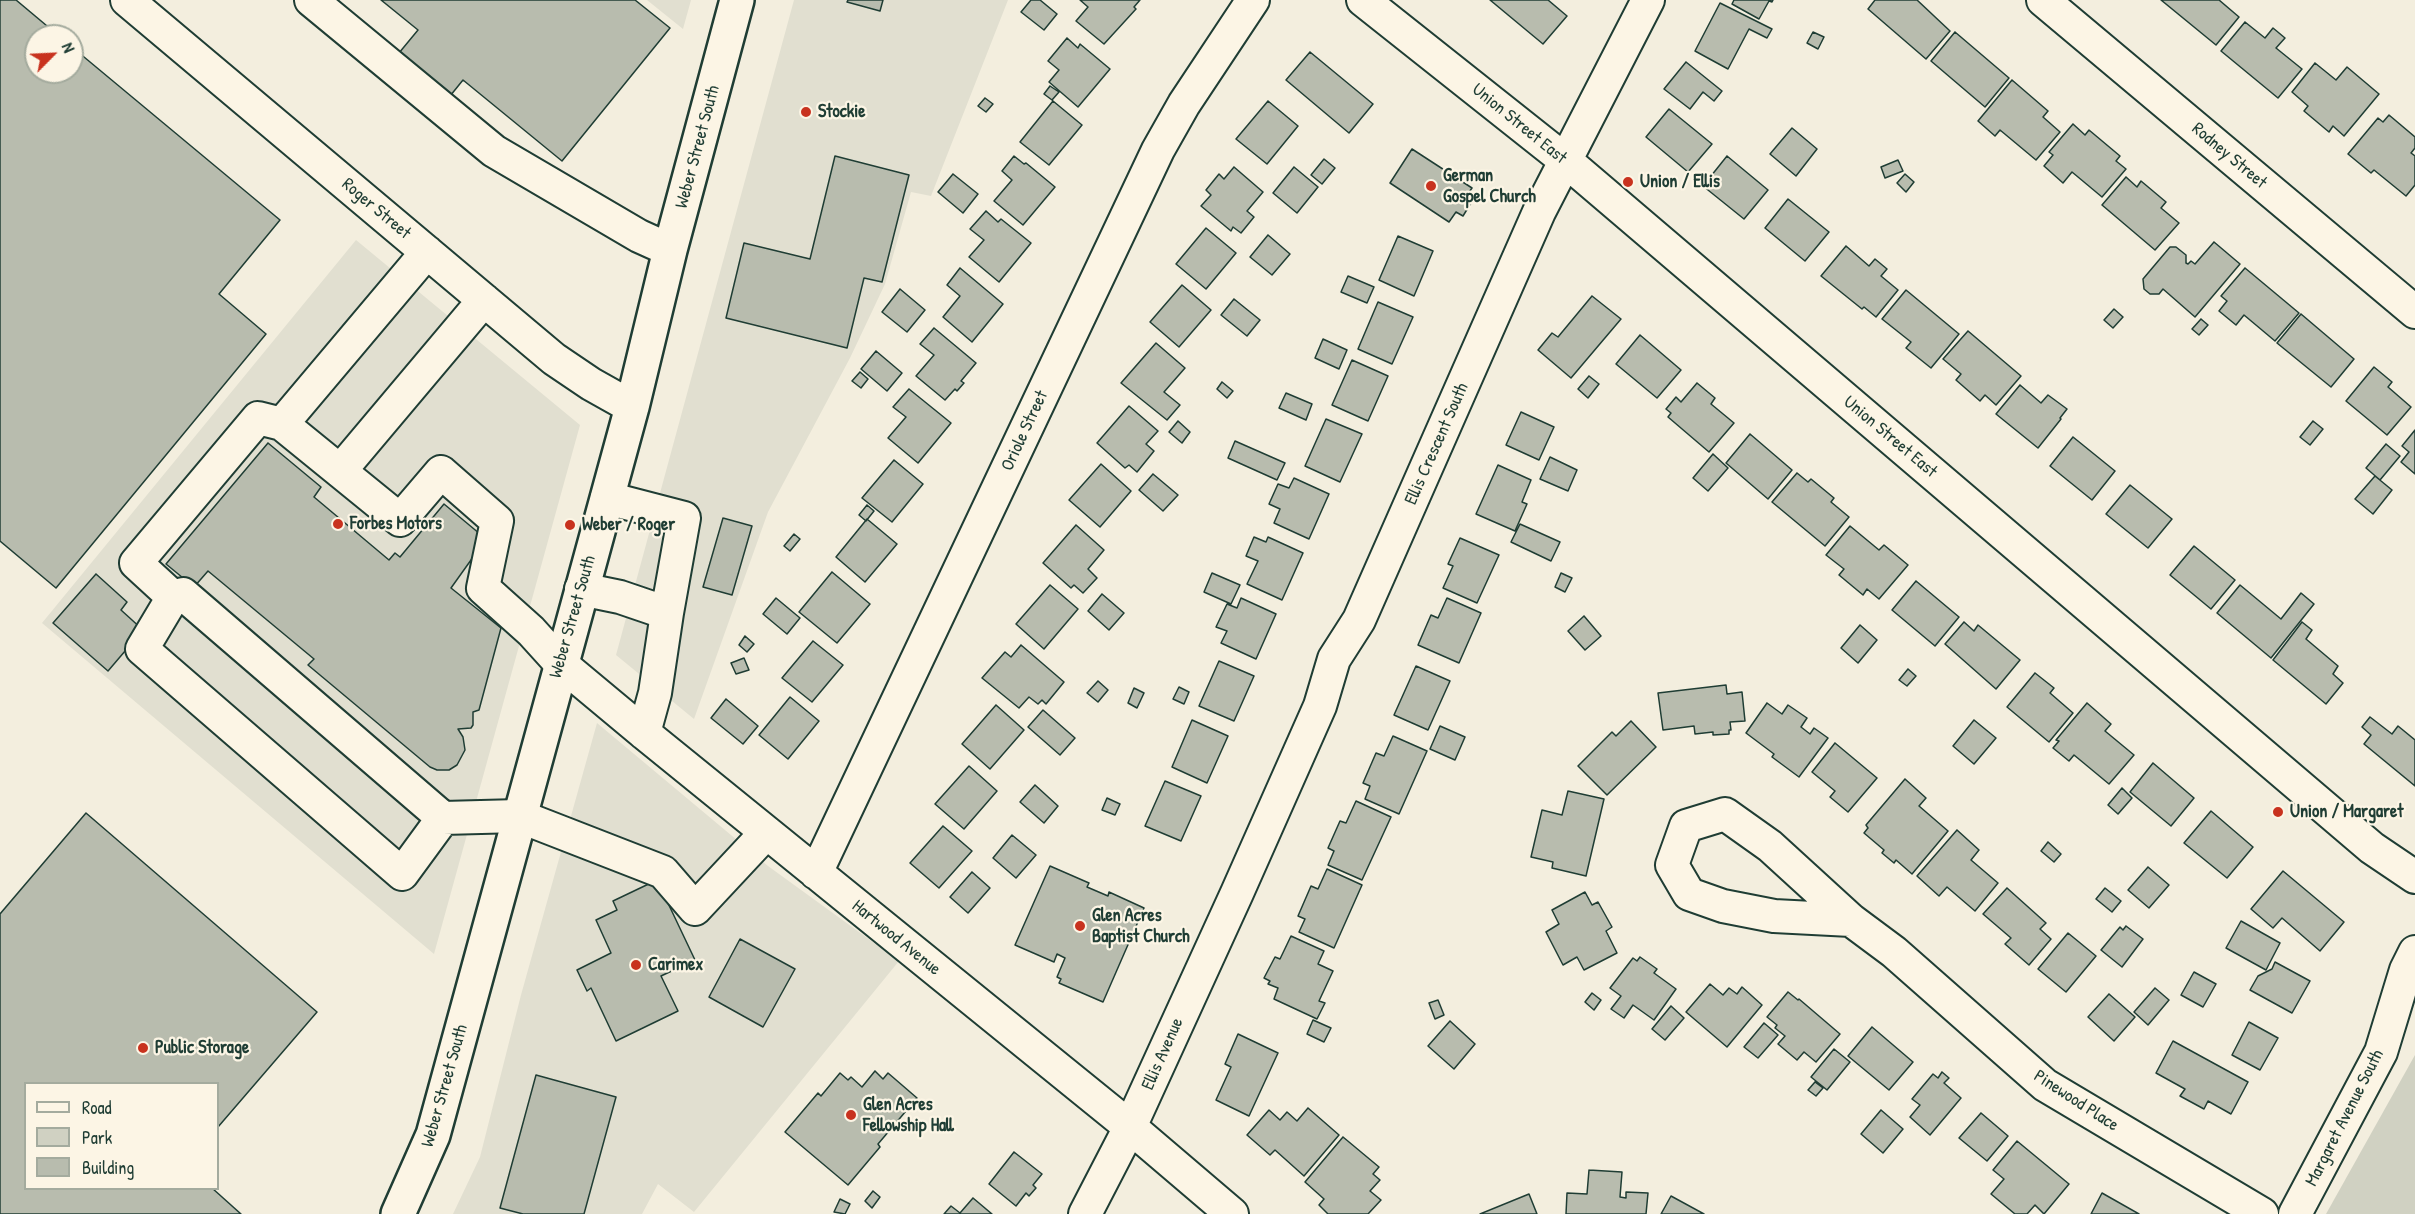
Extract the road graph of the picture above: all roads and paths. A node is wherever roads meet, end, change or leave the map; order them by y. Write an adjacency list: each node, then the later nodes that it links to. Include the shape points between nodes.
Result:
1 (127, 0): 11 (street, Roger Street)
2 (311, 0): 10 (street, via 494,151)
3 (737, 0): 10 (main road, Weber Street South)
4 (1253, 0): 26 (street, Oriole Street, via 1158,150)
5 (1363, 0): 9 (street, Union Street East)
6 (1648, 0): 9 (street, Ellis Crescent South)
7 (2043, 0): 8 (street, Rodney Street)
8 (2078, 12): 13 (street, Rodney Street)
9 (1566, 161): 27 (street, Union Street East, via 2363,840); 28 (street, Ellis Crescent South, via 1539,212 1359,620 1334,659 1320,706)
10 (670, 250): 14 (main road, Weber Street South)
11 (427, 252): 12 (street, Roger Street); 15 (street)
12 (484, 300): 14 (street, Roger Street, via 554,359); 16 (street)
13 (2415, 312)
14 (632, 407): 17 (main road, Weber Street South)
15 (282, 424): 16 (street); 19 (street, via 258,418 136,562)
16 (340, 471): 21 (street, Hartwood Avenue, via 400,520 441,472 497,521 483,588)
17 (607, 498): 18 (main road, Weber Street South); 20 (street, via 684,518)
18 (581, 589): 20 (street); 21 (main road, Weber Street South)
19 (173, 597): 24 (street, via 183,594); 24 (street, via 142,649 402,874)
20 (668, 613): 22 (street)
21 (560, 663): 22 (street, Hartwood Avenue); 23 (main road, Weber Street South)
22 (644, 733): 25 (street, Hartwood Avenue)
23 (519, 816): 24 (street); 25 (street, via 663,872 695,909); 32 (main road, Weber Street South, via 433,1135)
24 (443, 818)
25 (766, 833): 26 (street, Hartwood Avenue)
26 (816, 873): 31 (street, Hartwood Avenue)
27 (2415, 877)
28 (1237, 893): 31 (street, Ellis Avenue)
29 (1851, 920): 29 (street, Pinewood Place, via 1770,846 1725,814 1686,826 1672,865 1689,894 1723,906 1774,916); 35 (street, Pinewood Place, via 1894,952 2045,1085)
30 (2415, 952): 36 (street, Margaret Avenue South, via 2381,1052)
31 (1130, 1127): 33 (street, Ellis Avenue); 34 (street, Hartwood Avenue)
32 (403, 1205)
33 (1085, 1214)
34 (1232, 1214)
35 (2262, 1214)
36 (2295, 1214)

